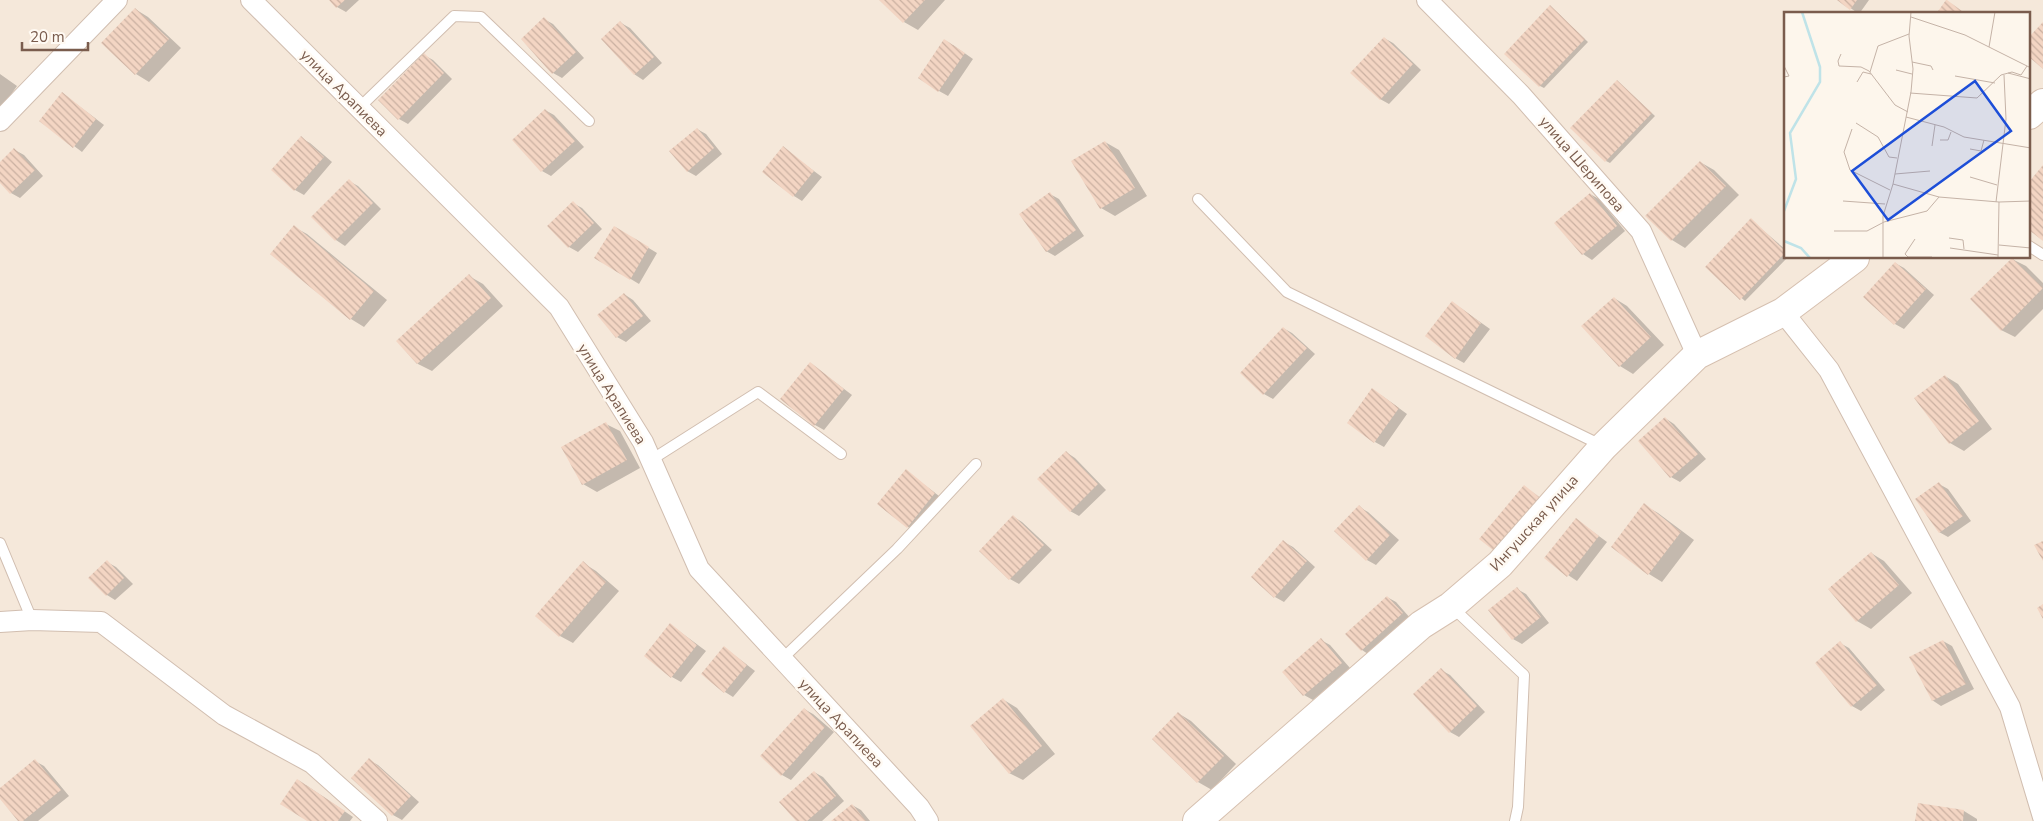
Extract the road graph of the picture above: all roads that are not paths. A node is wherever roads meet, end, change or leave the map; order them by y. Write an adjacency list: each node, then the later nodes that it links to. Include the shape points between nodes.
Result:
1 (117, 0): 7 (street)
2 (251, 0): 5 (street, улица Арапиева)
3 (1427, 0): 14 (street, улица Шерипова, via 1521,95 1641,231)
4 (2043, 103): 6 (street)
5 (359, 108): 8 (lane, via 454,16 481,17); 17 (street, улица Арапиева, via 558,308 643,442)
6 (2030, 114)
7 (0, 121)
8 (589, 121)
9 (1198, 199): 15 (lane, via 1287,292)
10 (2030, 247): 11 (lane)
11 (2043, 255)
12 (1854, 259): 13 (street, Ингушская улица)
13 (1783, 312): 14 (street, Ингушская улица); 24 (street, via 1829,370 2010,707)
14 (1698, 355): 15 (street, Ингушская улица)
15 (1604, 446): 20 (street, Ингушская улица, via 1500,564)
16 (841, 454): 17 (lane, via 758,392)
17 (651, 460): 23 (street, улица Арапиева, via 699,569)
18 (976, 464): 23 (lane, via 897,549)
19 (0, 543): 21 (lane)
20 (1451, 606): 27 (street, Ингушская улица, via 1421,625); 28 (lane, via 1524,675)
21 (32, 620): 22 (street); 25 (street, via 101,622 224,715 312,763)
22 (0, 622)
23 (782, 659): 26 (street, улица Арапиева, via 919,807)
24 (2043, 817)
25 (377, 821)
26 (928, 821)
27 (1197, 821)
28 (1515, 821)

